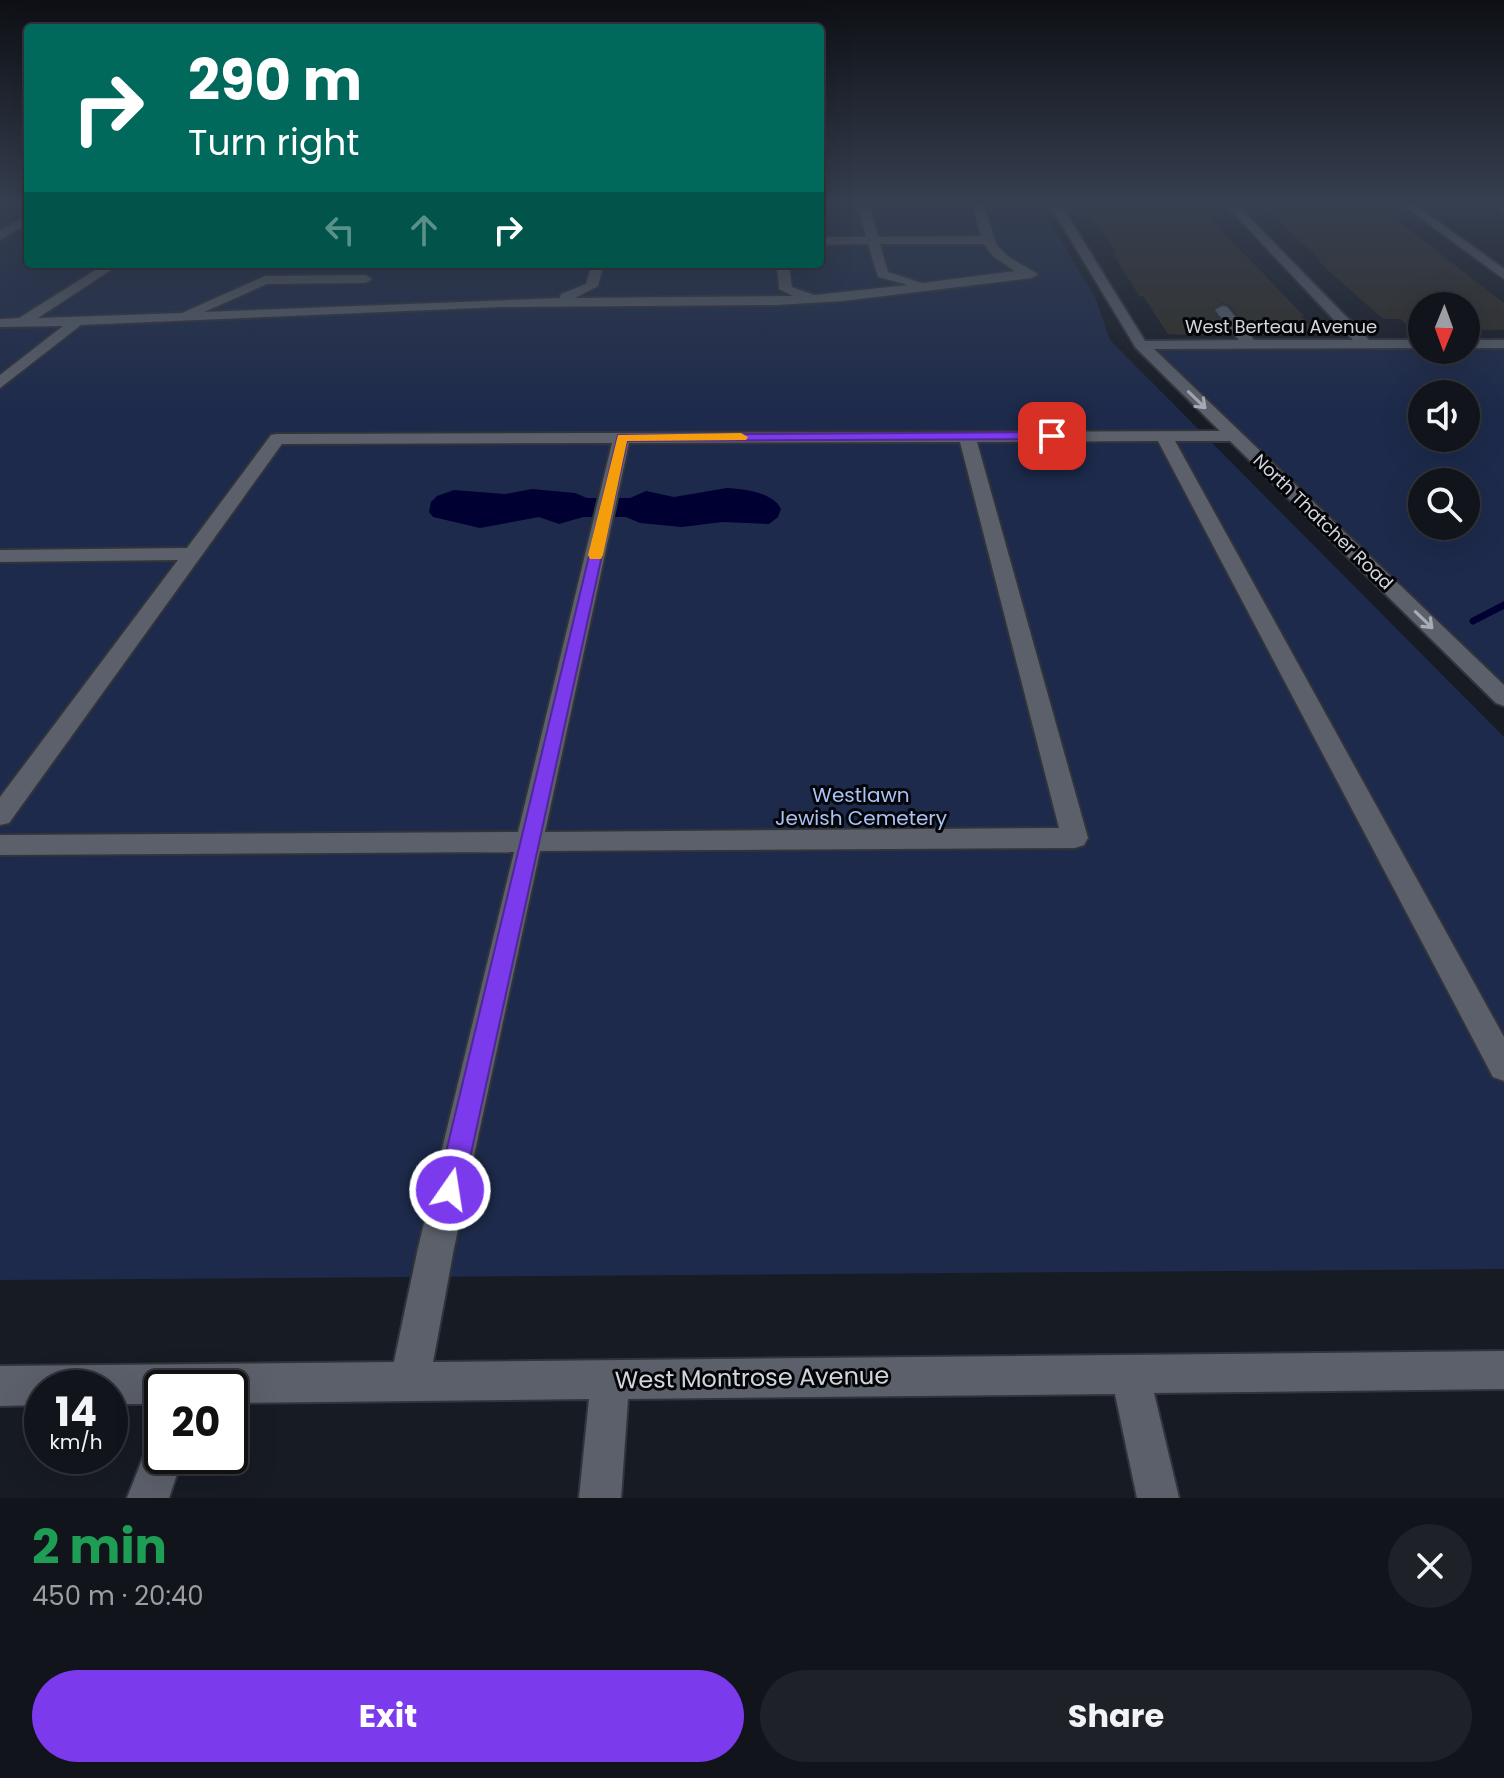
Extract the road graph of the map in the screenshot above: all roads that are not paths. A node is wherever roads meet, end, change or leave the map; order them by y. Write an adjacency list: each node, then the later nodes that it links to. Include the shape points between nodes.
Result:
1 (102, 272): 25 (street)
2 (372, 272): 9 (street)
3 (596, 272): 11 (street)
4 (784, 272): 12 (street)
5 (1027, 272): 10 (street, via 1032,274)
6 (1096, 272): 30 (street, North Thatcher Road)
7 (1295, 272): 26 (street)
8 (882, 274): 10 (street); 13 (street)
9 (366, 279): 14 (street); 22 (street, via 265,280)
10 (926, 285): 13 (street)
11 (592, 286): 16 (street); 18 (street)
12 (786, 289): 15 (street); 17 (street)
13 (871, 295): 15 (street)
14 (361, 297): 19 (street); 21 (street)
15 (814, 300): 17 (street)
16 (613, 301): 17 (street); 18 (street)
17 (752, 301)
18 (556, 302): 19 (street)
19 (382, 307): 21 (street)
20 (1222, 310): 31 (street)
21 (322, 312): 22 (street)
22 (175, 320): 23 (street)
23 (76, 322): 25 (street); 32 (street)
24 (0, 323): 25 (street)
25 (21, 323)
26 (1365, 344): 27 (street, West Berteau Avenue); 31 (street, West Berteau Avenue)
27 (1408, 344)
28 (1480, 344): 29 (street)
29 (1504, 344)
30 (1141, 345): 31 (street, West Berteau Avenue); 35 (street, North Thatcher Road, one-way to 35)
31 (1250, 345)
32 (0, 383)
33 (967, 436): 34 (street); 36 (street); 41 (street, via 1075,838)
34 (1164, 436): 35 (street); 43 (street)
35 (1235, 436): 39 (street, North Thatcher Road, one-way to 39)
36 (622, 437): 37 (street, via 277,439); 41 (street)
37 (191, 554): 38 (street); 40 (street)
38 (0, 556)
39 (1504, 698)
40 (0, 816)
41 (531, 841): 42 (street); 47 (street)
42 (0, 845)
43 (1504, 1067)
44 (1504, 1370): 45 (street, West Montrose Avenue)
45 (1130, 1372): 46 (street, West Montrose Avenue); 54 (street)
46 (610, 1380): 47 (street, West Montrose Avenue); 53 (street)
47 (409, 1383): 48 (street, West Montrose Avenue)
48 (248, 1385)
49 (0, 1386): 50 (street, West Montrose Avenue)
50 (144, 1386)
51 (157, 1474): 52 (street)
52 (148, 1498)
53 (600, 1498)
54 (1158, 1498)

